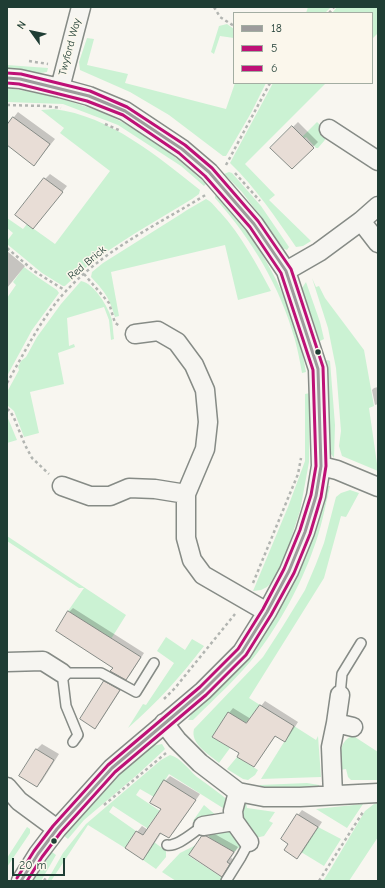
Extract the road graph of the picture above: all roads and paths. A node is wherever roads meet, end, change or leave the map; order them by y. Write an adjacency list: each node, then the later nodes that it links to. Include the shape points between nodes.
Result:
1 (81, 7): 6 (street, Twyford Way)
2 (214, 7): 3 (path, via 220,17)
3 (233, 25)
4 (7, 78): 6 (street)
5 (269, 84): 9 (path)
6 (60, 88): 15 (street, via 89,96 125,112 182,149 209,172 241,208)
7 (329, 129): 8 (street)
8 (378, 161)
9 (226, 166)
10 (212, 191): 16 (path, Red Brick, via 105,256)
11 (378, 206): 12 (street)
12 (361, 221): 13 (street); 15 (street, via 320,252)
13 (378, 243)
14 (7, 248): 17 (path, via 34,271)
15 (286, 272): 21 (street, via 318,369)
16 (84, 274): 17 (path, Red Brick); 18 (path, via 109,303 115,323)
17 (66, 291): 19 (path, Red Brick, via 36,331)
18 (135, 334): 24 (street, via 158,331 177,342 194,365 205,390 208,422 205,449)
19 (7, 383)
20 (7, 409): 22 (path, via 14,418 32,458)
21 (321, 466): 23 (street); 25 (street, via 316,496 305,532 289,571)
22 (62, 486): 24 (street, via 90,496 110,496 129,488)
23 (378, 487)
24 (186, 494): 25 (street, via 186,538 192,560 203,575)
25 (267, 612): 31 (street, via 242,652)
26 (362, 643): 30 (lane, via 342,674)
27 (7, 662): 29 (street, via 43,661)
28 (154, 663): 29 (lane, via 136,692 101,673)
29 (62, 673): 32 (lane, via 66,706 78,735)
30 (340, 695): 36 (street, via 344,725 330,748)
31 (164, 723): 34 (street, via 200,763); 39 (street, via 112,768)
32 (74, 742)
33 (7, 787): 39 (street, via 19,801)
34 (238, 792): 36 (street, via 264,797); 37 (street, via 233,810)
35 (377, 793): 36 (street); 44 (path, via 357,819)
36 (333, 795)
37 (234, 821): 38 (street); 40 (street)
38 (203, 826): 41 (lane, via 177,844)
39 (57, 829): 42 (street)
40 (249, 842): 43 (lane)
41 (167, 845)
42 (21, 881)
43 (226, 881)
44 (319, 881)

